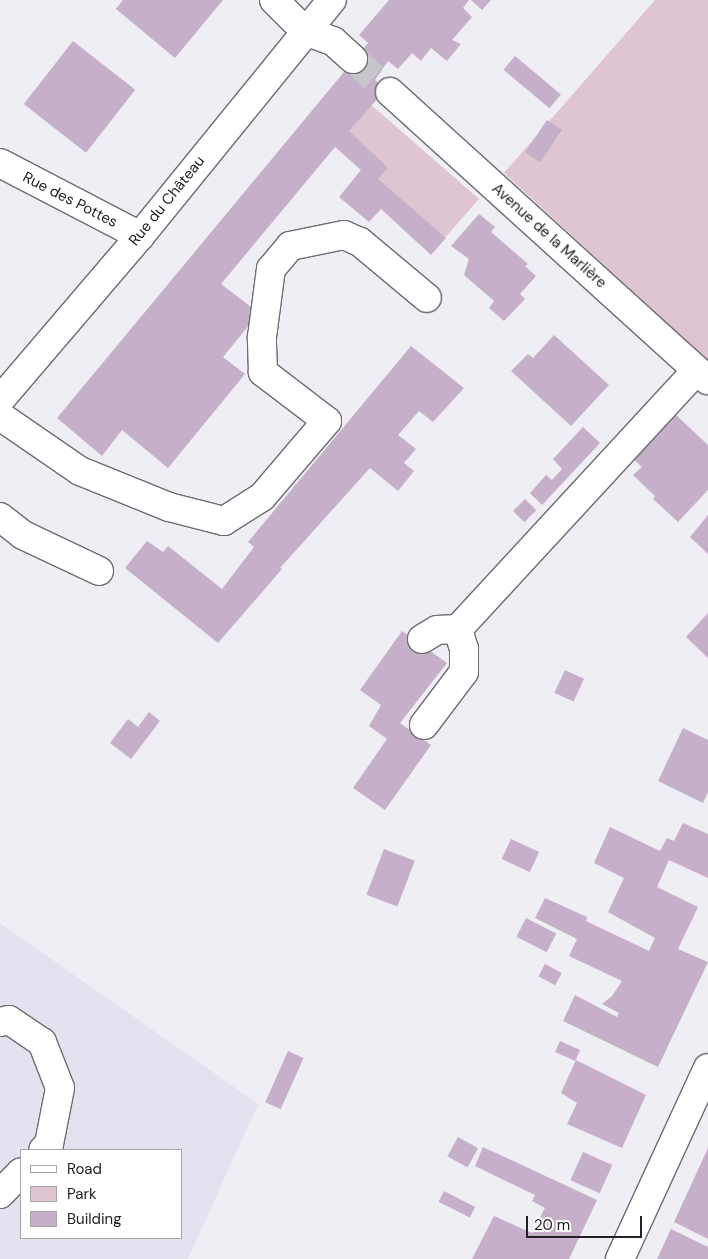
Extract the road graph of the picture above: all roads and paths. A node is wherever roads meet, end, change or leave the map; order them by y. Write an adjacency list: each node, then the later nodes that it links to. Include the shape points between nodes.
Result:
1 (274, 0): 3 (street)
2 (332, 0): 3 (street, Rue du Château)
3 (305, 31): 4 (street, via 333,41); 7 (street, Rue du Château)
4 (353, 59)
5 (390, 92): 9 (street, Avenue de la Marlière)
6 (0, 163): 7 (street, Rue des Pottes)
7 (140, 236): 10 (street, Rue du Château)
8 (427, 298): 11 (street, via 360,242 344,235 290,246 271,269 262,337 263,372 328,421 262,497 224,521 169,507 80,472)
9 (702, 375): 14 (street)
10 (0, 400)
11 (0, 416)
12 (0, 517): 13 (street, via 23,535)
13 (99, 571)
14 (458, 629): 15 (street, via 438,630); 16 (street, via 464,648 464,672)
15 (422, 639)
16 (424, 725)
17 (0, 1022): 19 (street, via 9,1020 42,1042 60,1088 50,1144)
18 (708, 1068): 20 (street)
19 (44, 1149)
20 (620, 1259)

